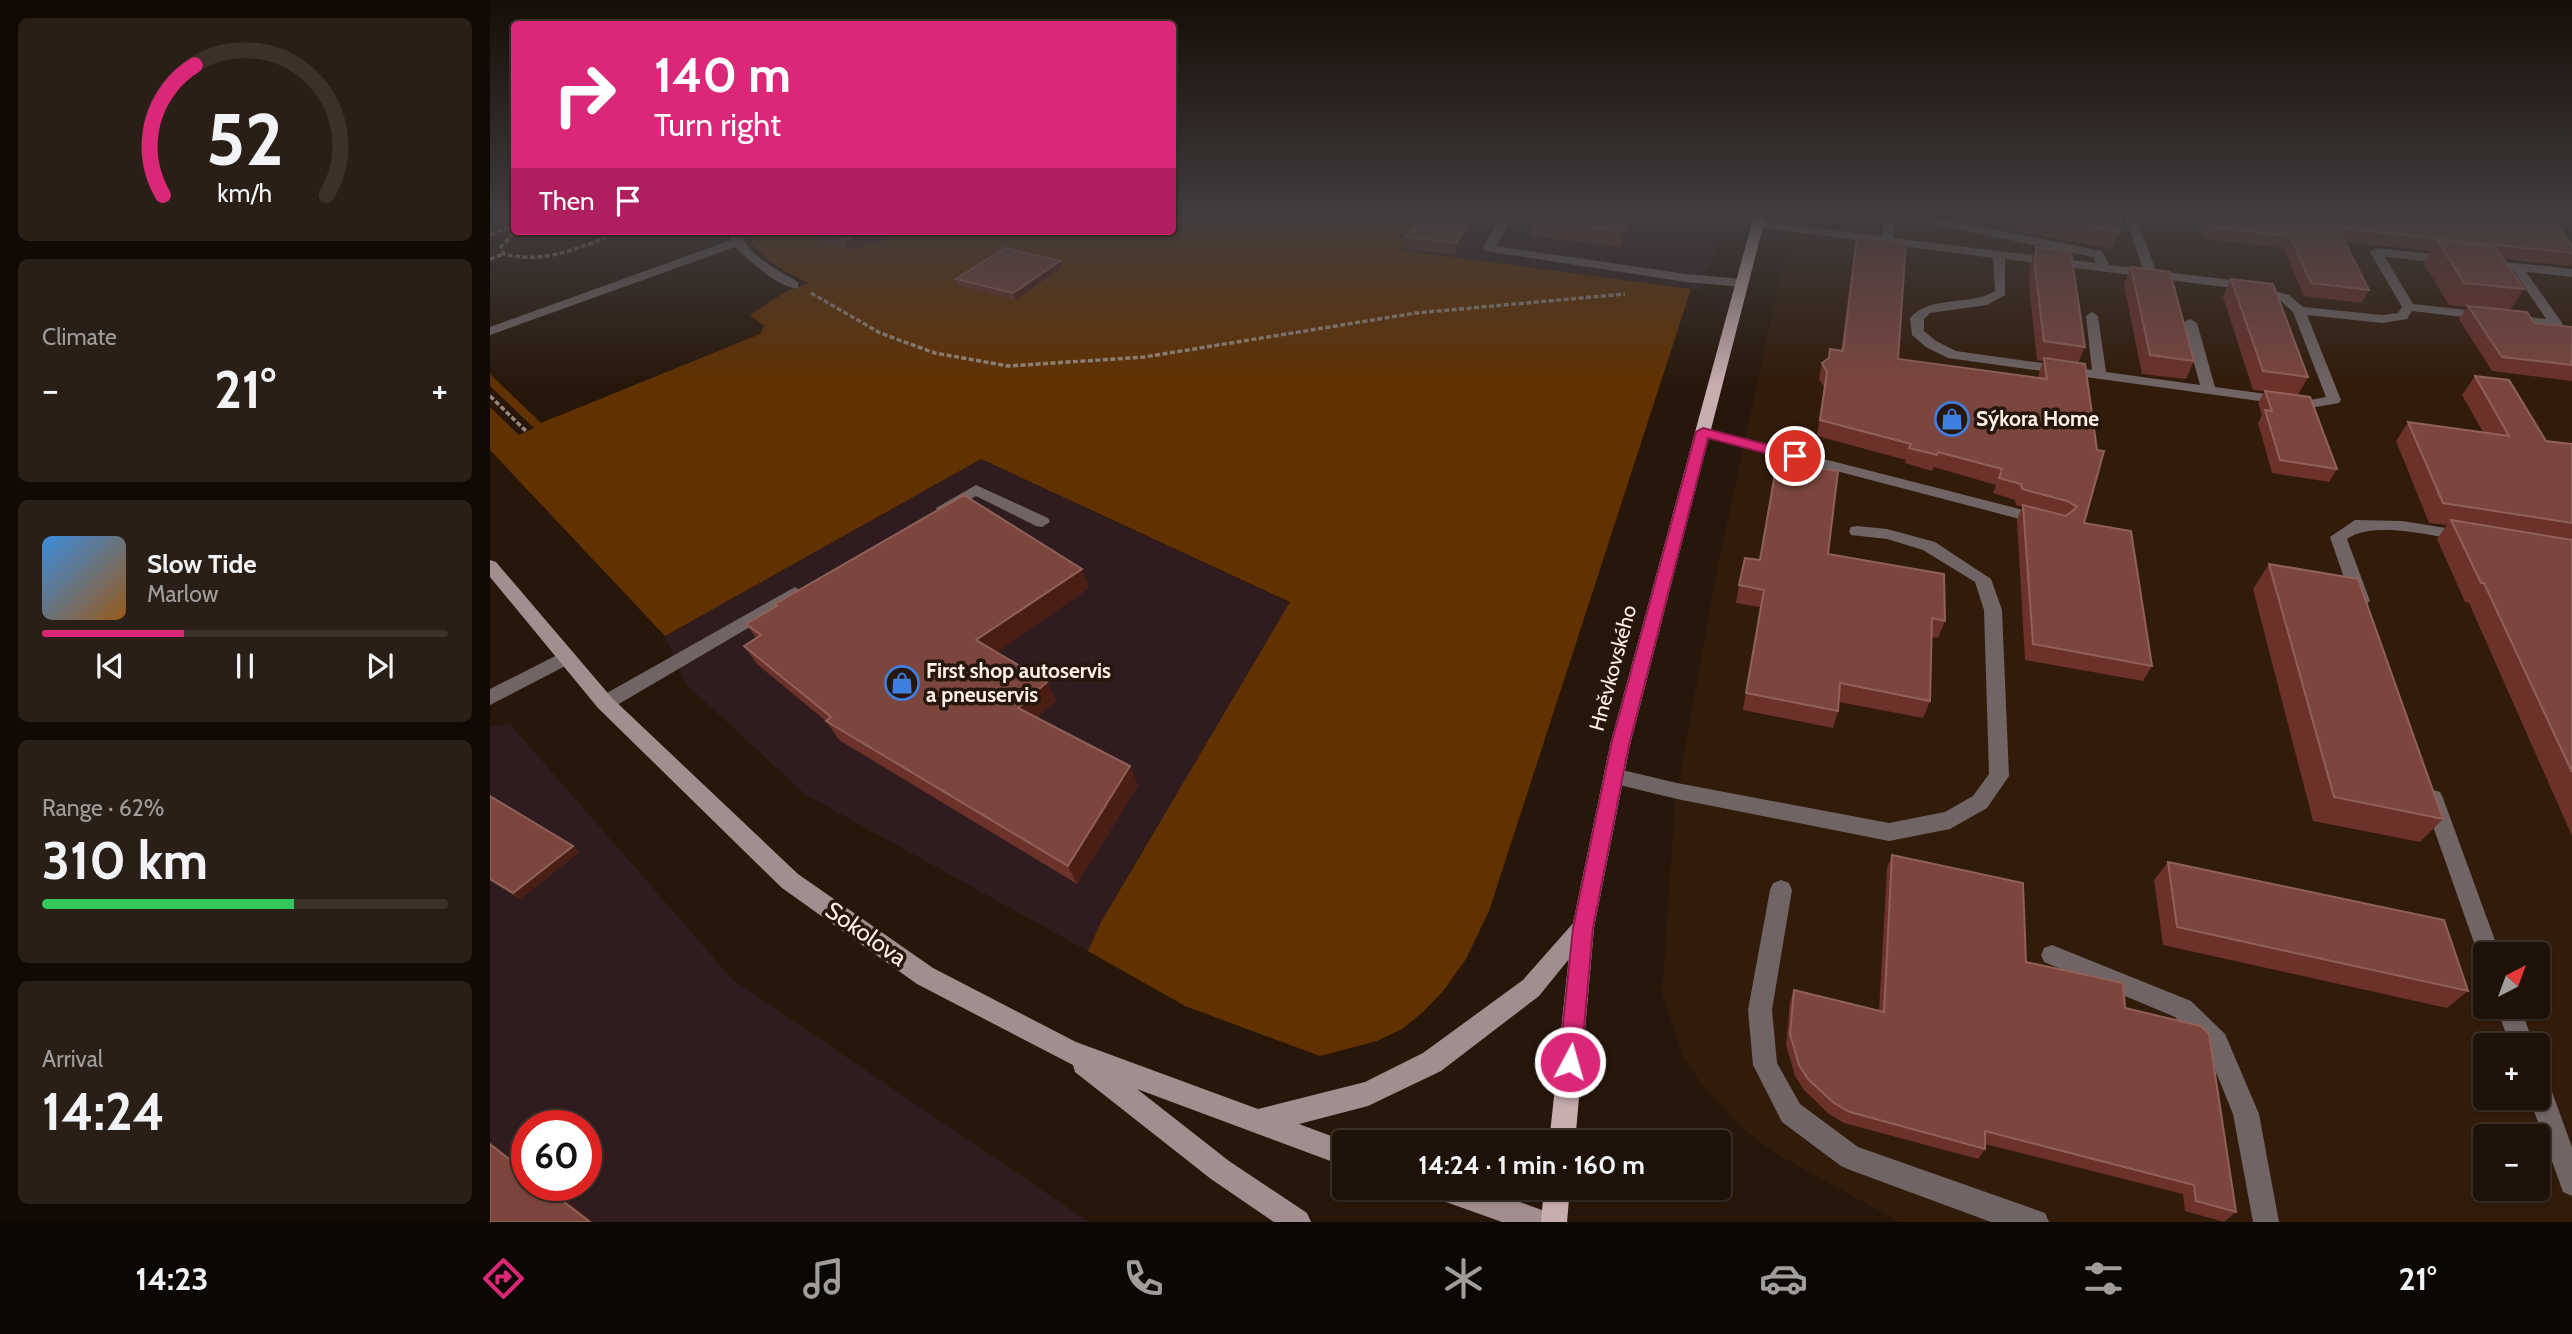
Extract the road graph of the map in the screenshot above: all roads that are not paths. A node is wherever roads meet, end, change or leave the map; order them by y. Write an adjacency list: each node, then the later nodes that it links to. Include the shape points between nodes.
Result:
1 (643, 272): 16 (lane)
2 (773, 272): 11 (lane)
3 (1647, 272): 10 (lane)
4 (1745, 272): 10 (main road, Hněvkovského)
5 (2000, 272): 17 (lane, via 2001,292 1987,300 1926,310 1917,318 1917,331 1953,355)
6 (2136, 272): 9 (lane)
7 (2388, 272): 12 (lane)
8 (2521, 272): 12 (lane, via 2556,324)
9 (2151, 274): 13 (lane, via 2241,285 2285,298)
10 (1742, 283): 19 (main road, Hněvkovského)
11 (794, 285)
12 (2409, 307): 13 (lane, via 2402,316 2382,319)
13 (2299, 310): 18 (lane, via 2334,400 2310,404)
14 (2092, 316): 17 (lane)
15 (2190, 323): 18 (lane)
16 (490, 331)
17 (2100, 375): 18 (lane)
18 (2209, 390)
19 (1703, 432): 22 (lane); 31 (main road, Hněvkovského)
20 (928, 517): 21 (lane, via 975,490)
21 (1042, 522)
22 (2060, 524)
23 (1857, 531): 31 (lane, via 1929,546 1982,579 1993,610 1999,776 1980,802 1950,820 1889,832)
24 (2481, 538): 27 (lane, via 2402,526 2355,525 2338,537)
25 (490, 566): 28 (street, Sokolova)
26 (808, 586): 30 (lane)
27 (2366, 615)
28 (567, 657): 29 (lane); 30 (street, Sokolova)
29 (490, 698)
30 (604, 703): 37 (street, Sokolova, via 790,881 925,976)
31 (1614, 776): 34 (main road, Hněvkovského)
32 (2428, 784): 35 (lane)
33 (1781, 890): 48 (lane, via 1760,1010 1765,1065 1791,1113 1850,1157)
34 (1583, 928): 39 (street, via 1531,988 1432,1062 1368,1094); 40 (main road, Hněvkovského)
35 (2485, 942)
36 (2052, 955): 49 (lane, via 2183,1009 2216,1042 2246,1114)
37 (1070, 1052): 39 (street, Sokolova); 45 (street, via 1220,1170)
38 (2546, 1110): 42 (lane)
39 (1259, 1121): 41 (street, Sokolova)
40 (1563, 1130)
41 (1332, 1148)
42 (2572, 1183)
43 (1476, 1200): 46 (street)
44 (1556, 1200): 47 (main road)
45 (1298, 1222)
46 (1541, 1222)
47 (1554, 1222)
48 (2036, 1222)
49 (2266, 1222)

